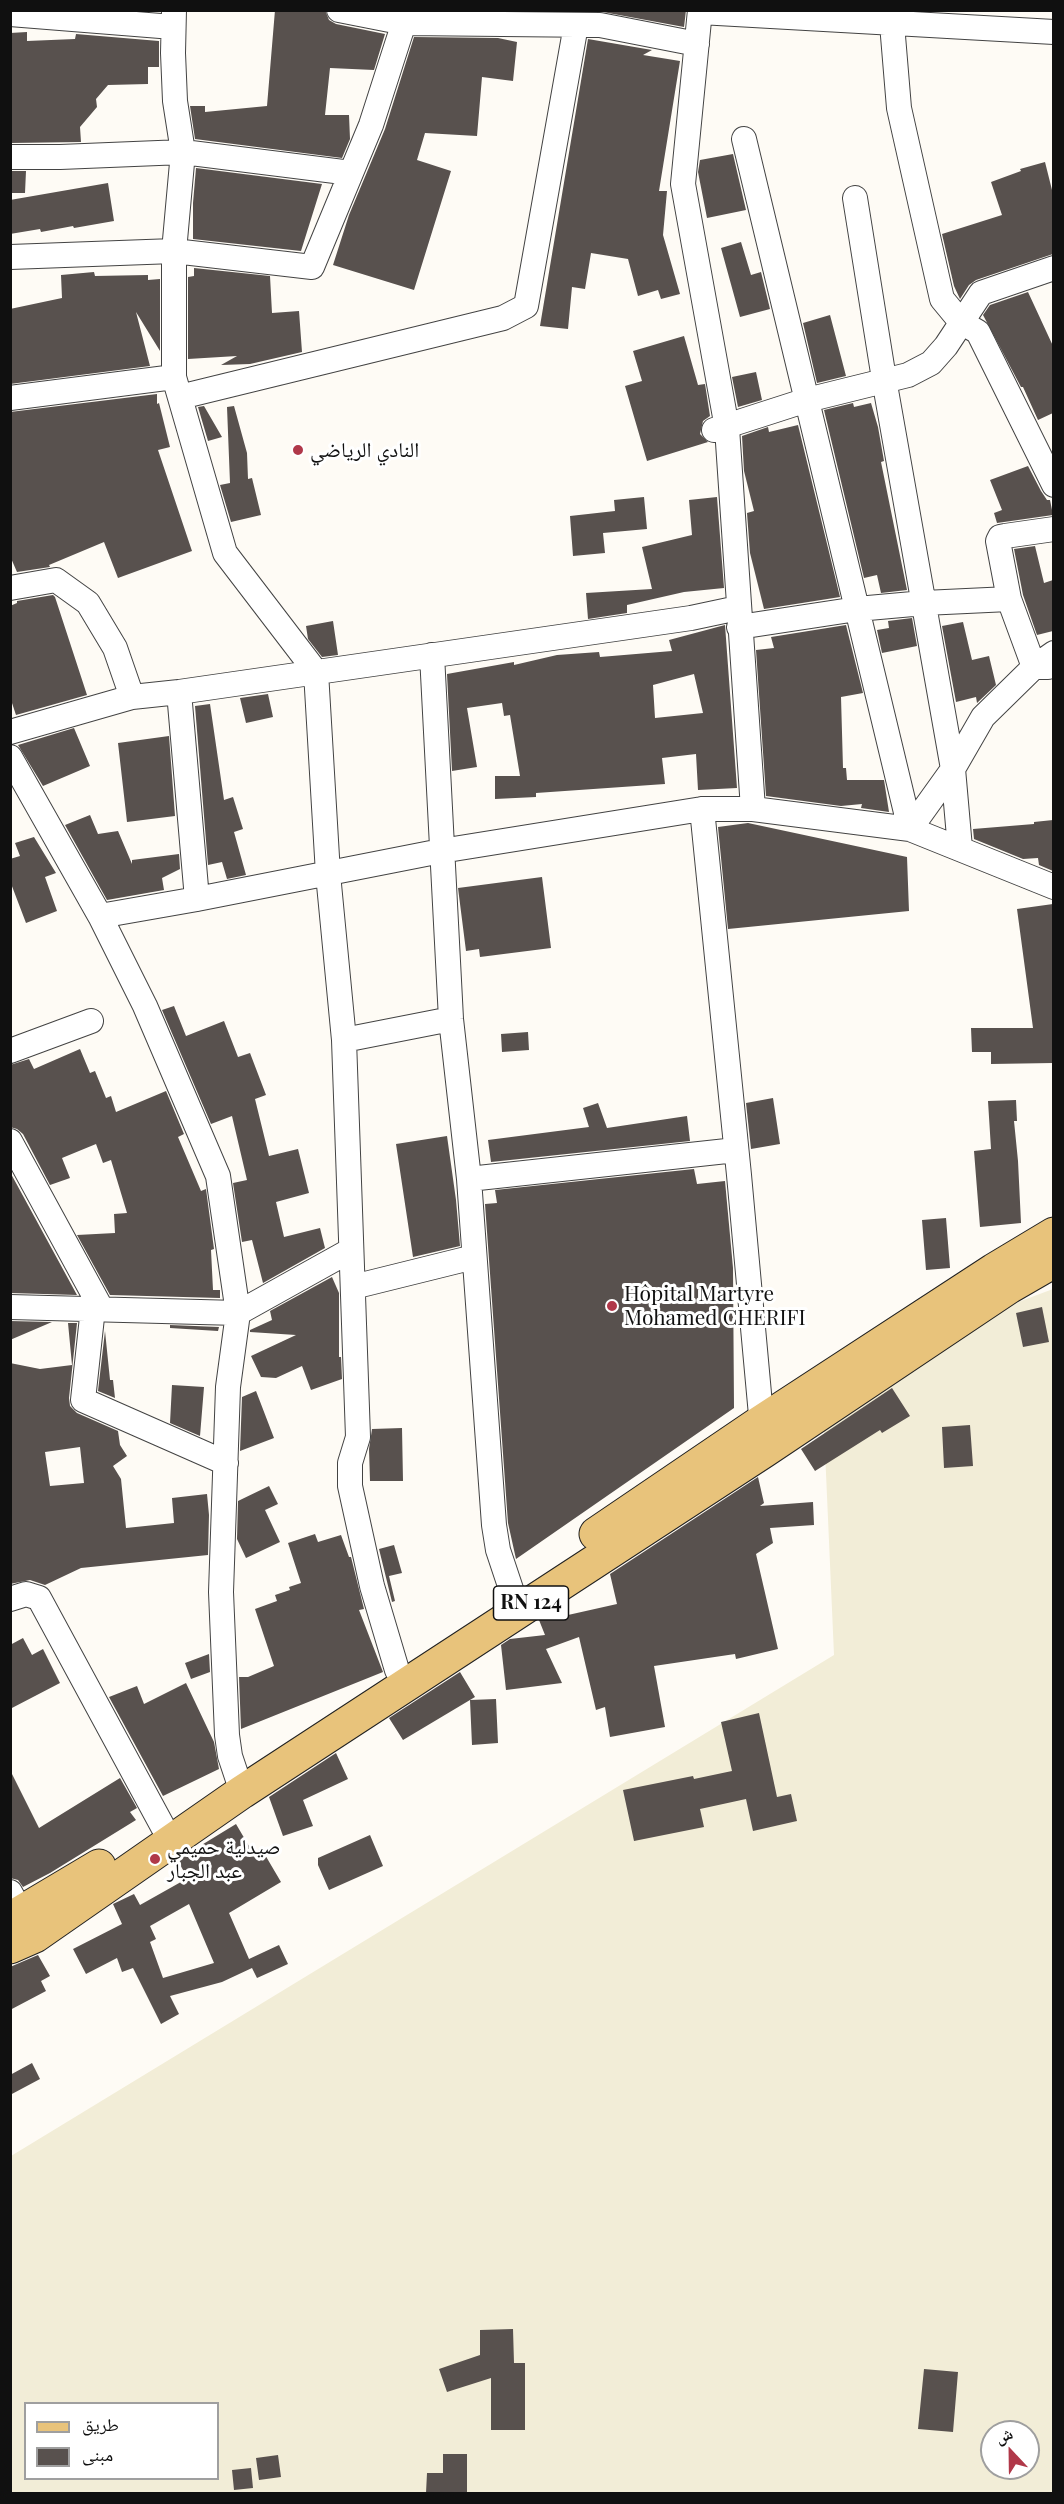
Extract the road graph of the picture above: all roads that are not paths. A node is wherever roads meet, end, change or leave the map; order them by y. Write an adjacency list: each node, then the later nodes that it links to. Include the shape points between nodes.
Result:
1 (339, 10): 4 (street)
2 (700, 11): 7 (street); 10 (street)
3 (10, 14): 6 (street)
4 (406, 17): 5 (street); 14 (street)
5 (508, 17): 8 (street)
6 (174, 19): 12 (street, via 175,101)
7 (892, 24): 9 (street); 19 (street, via 899,108 912,172 942,299)
8 (576, 25): 10 (street, via 600,25); 21 (street, via 526,306 503,318)
9 (1053, 32)
10 (697, 44): 24 (street, via 683,184)
11 (744, 139): 23 (street)
12 (183, 152): 13 (street); 14 (street); 16 (street)
13 (10, 157)
14 (351, 173): 16 (street, via 312,267)
15 (855, 198): 20 (street)
16 (174, 251): 17 (street); 21 (street)
17 (10, 257)
18 (1053, 268): 19 (street, via 981,293)
19 (961, 322): 20 (street, via 931,363 908,375); 25 (street, via 978,332)
20 (884, 380): 23 (street); 29 (street)
21 (177, 387): 22 (street); 34 (street, via 225,552)
22 (10, 398)
23 (807, 400): 24 (street); 30 (street)
24 (720, 429): 31 (street)
25 (1053, 485)
26 (1053, 529): 28 (street, via 1000,537)
27 (10, 588): 36 (street, via 56,580 88,603 115,648)
28 (1009, 599): 29 (street); 33 (street)
29 (924, 603): 30 (street); 39 (street)
30 (857, 609): 31 (street); 42 (street)
31 (738, 618): 32 (street, via 691,618); 41 (street)
32 (432, 655): 34 (street); 44 (street)
33 (1047, 662): 39 (street, via 983,717)
34 (316, 672): 35 (street); 45 (street)
35 (179, 692): 36 (street); 47 (street)
36 (132, 697): 37 (street)
37 (10, 732)
38 (10, 757): 48 (street)
39 (953, 769): 42 (street); 43 (street)
40 (702, 809): 41 (street); 44 (street); 54 (street)
41 (753, 809): 42 (street)
42 (910, 829): 43 (street)
43 (960, 848): 46 (street)
44 (441, 851): 45 (street); 49 (street)
45 (328, 874): 47 (street); 51 (street)
46 (1053, 887)
47 (197, 899): 48 (street)
48 (100, 916): 63 (street, via 145,1006 218,1176)
49 (451, 1019): 51 (street); 55 (street)
50 (91, 1021): 52 (street)
51 (344, 1040): 57 (street)
52 (10, 1051)
53 (10, 1141): 62 (street)
54 (736, 1150): 55 (street); 64 (street)
55 (469, 1179): 58 (street)
56 (1053, 1234): 64 (main road, RN 124, via 994,1270)
57 (351, 1250): 60 (street); 63 (street)
58 (474, 1257): 60 (street); 66 (street, via 494,1525)
59 (1053, 1261): 64 (main road, RN 124)
60 (353, 1287): 68 (street, via 358,1437 350,1463 350,1486 372,1586)
61 (10, 1307): 62 (street)
62 (97, 1308): 63 (street); 65 (street, via 82,1400)
63 (238, 1313): 65 (street, via 228,1387)
64 (763, 1437): 66 (main road, RN 124); 69 (main road, RN 124)
65 (226, 1463): 69 (street, via 221,1592 227,1735)
66 (512, 1592): 68 (main road, RN 124)
67 (10, 1599): 70 (street, via 26,1594 39,1598)
68 (397, 1670): 69 (main road, RN 124)
69 (240, 1785): 70 (main road, RN 124); 71 (main road, RN 124)
70 (163, 1827): 71 (main road, RN 124)
71 (18, 1922)

